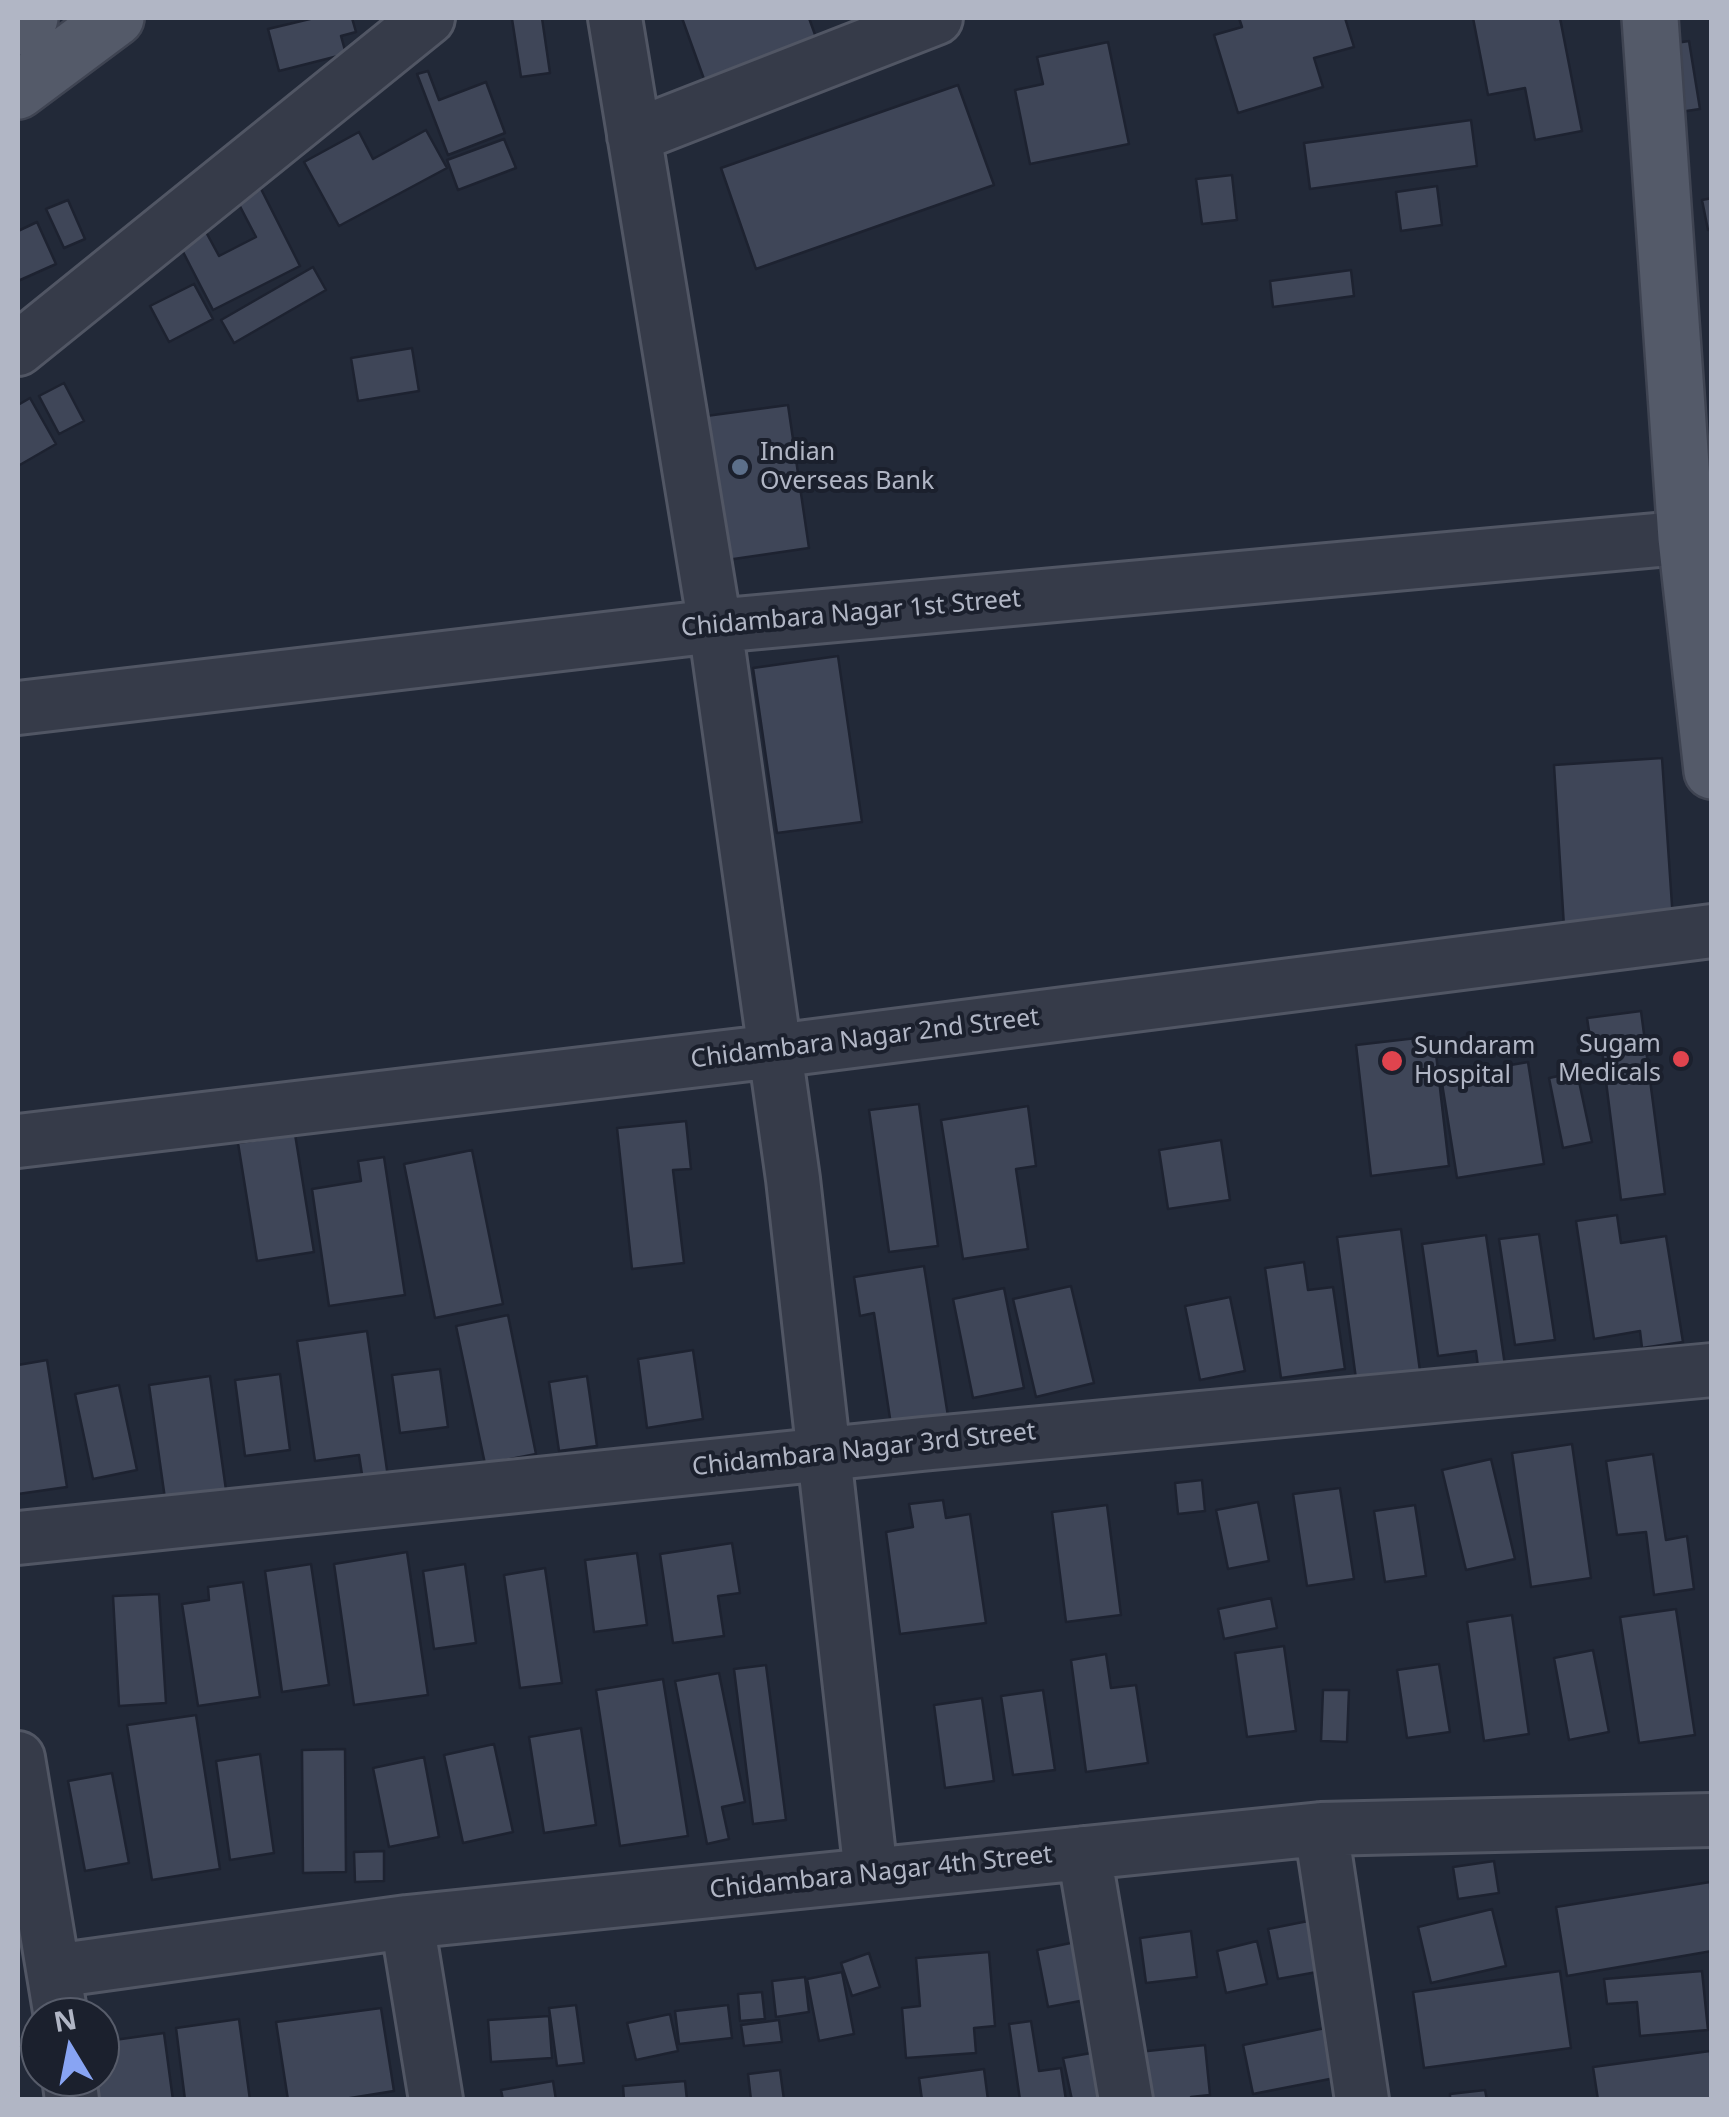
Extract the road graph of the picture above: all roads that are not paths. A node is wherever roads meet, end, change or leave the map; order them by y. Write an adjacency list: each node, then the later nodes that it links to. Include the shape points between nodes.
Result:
1 (30, 18): 7 (main road)
2 (116, 18): 8 (main road)
3 (428, 18): 10 (street)
4 (615, 18): 9 (street)
5 (936, 18): 9 (street)
6 (1650, 18): 11 (main road)
7 (18, 27)
8 (18, 90)
9 (634, 136): 12 (street)
10 (18, 350)
11 (1699, 537): 12 (street, Chidambara Nagar 1st Street); 14 (main road)
12 (715, 626): 13 (street, Chidambara Nagar 1st Street); 16 (street)
13 (18, 708)
14 (1712, 772)
15 (1712, 932): 16 (street, Chidambara Nagar 2nd Street)
16 (775, 1051): 17 (street, Chidambara Nagar 2nd Street); 19 (street)
17 (18, 1140)
18 (1712, 1370): 19 (street, Chidambara Nagar 3rd Street)
19 (825, 1454): 20 (street, Chidambara Nagar 3rd Street); 25 (street)
20 (18, 1538)
21 (18, 1758): 27 (street)
22 (1712, 1820): 23 (street, Chidambara Nagar 4th Street)
23 (1321, 1829): 24 (street, Chidambara Nagar 4th Street); 30 (street)
24 (1084, 1852): 25 (street, Chidambara Nagar 4th Street); 29 (street)
25 (871, 1874): 26 (street, Chidambara Nagar 4th Street)
26 (407, 1922): 27 (street, Chidambara Nagar 4th Street); 28 (street)
27 (58, 1994)
28 (436, 2100)
29 (1126, 2100)
30 (1362, 2100)

